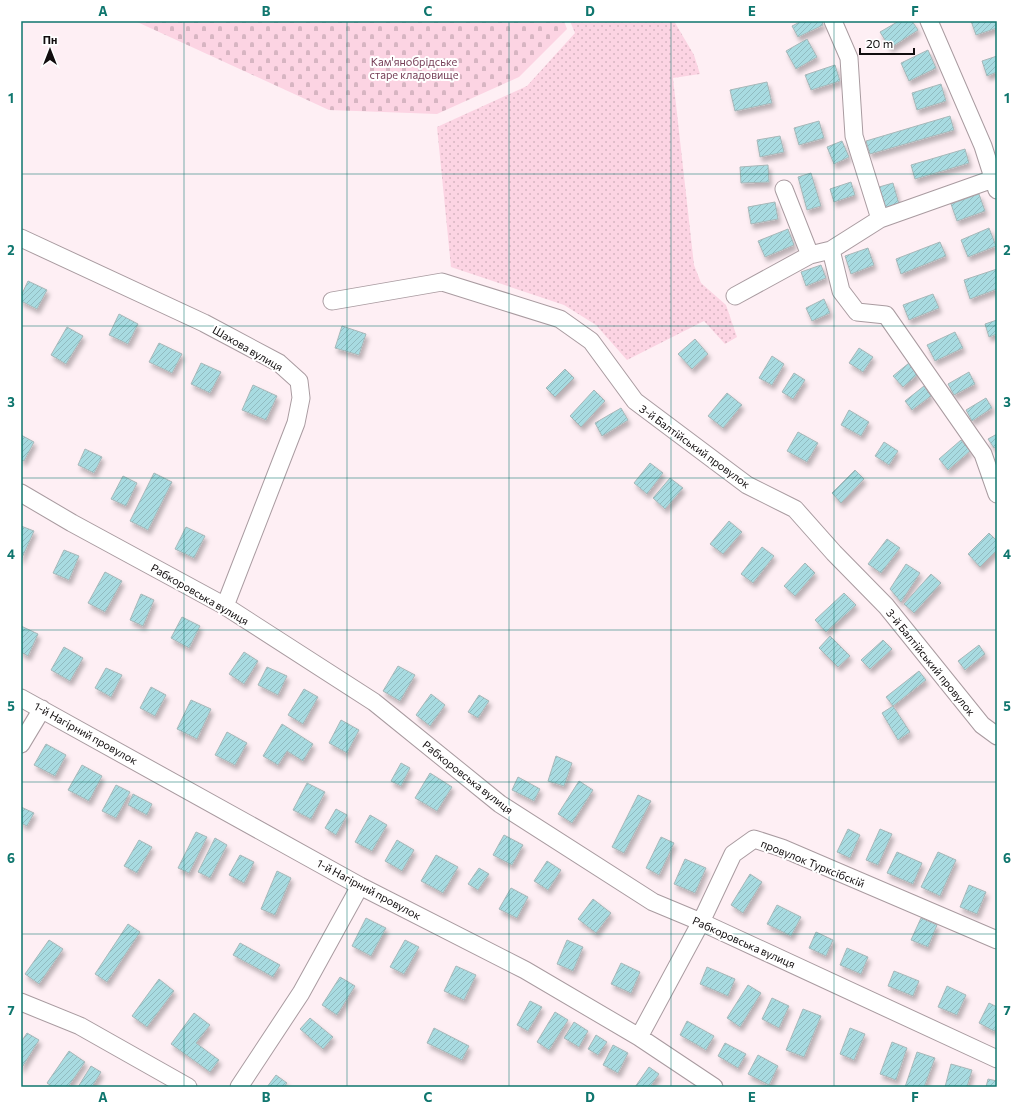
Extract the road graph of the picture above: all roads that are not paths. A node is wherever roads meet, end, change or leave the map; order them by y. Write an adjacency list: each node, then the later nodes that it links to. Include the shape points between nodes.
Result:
1 (832, 21): 6 (street, via 850,58 854,136)
2 (929, 21): 3 (street)
3 (990, 147): 4 (street)
4 (995, 184): 6 (street)
5 (784, 189): 9 (street)
6 (880, 219): 8 (street)
7 (21, 238): 14 (street, Шахова вулиця, via 204,322 279,363 299,382 301,398 296,423)
8 (831, 250): 9 (street); 13 (street, via 840,291 857,312 886,315 983,454)
9 (810, 255): 10 (street)
10 (735, 296)
11 (332, 301): 17 (street, 3-й Балтійський провулок, via 442,282 560,319 591,341 635,401 747,486 795,509 886,606 982,725)
12 (21, 493): 14 (street, Рабкоровська вулиця)
13 (997, 494)
14 (225, 606): 20 (street, Рабкоровська вулиця, via 374,702 500,804 653,902)
15 (21, 698): 16 (street, 1-й Нагірний провулок)
16 (42, 709): 18 (street); 19 (street, 1-й Нагірний провулок)
17 (997, 736)
18 (21, 744)
19 (360, 886): 23 (street, 1-й Нагірний провулок, via 525,970); 26 (street, via 301,993)
20 (701, 922): 21 (street, провулок Турксібскій, via 733,854 754,839 782,848); 23 (street, провулок Турксібскій); 24 (street, Рабкоровська вулиця)
21 (997, 940)
22 (21, 1002): 25 (street, via 80,1026)
23 (639, 1037): 27 (street, 1-й Нагірний провулок)
24 (997, 1059)
25 (188, 1087)
26 (239, 1087)
27 (714, 1087)

